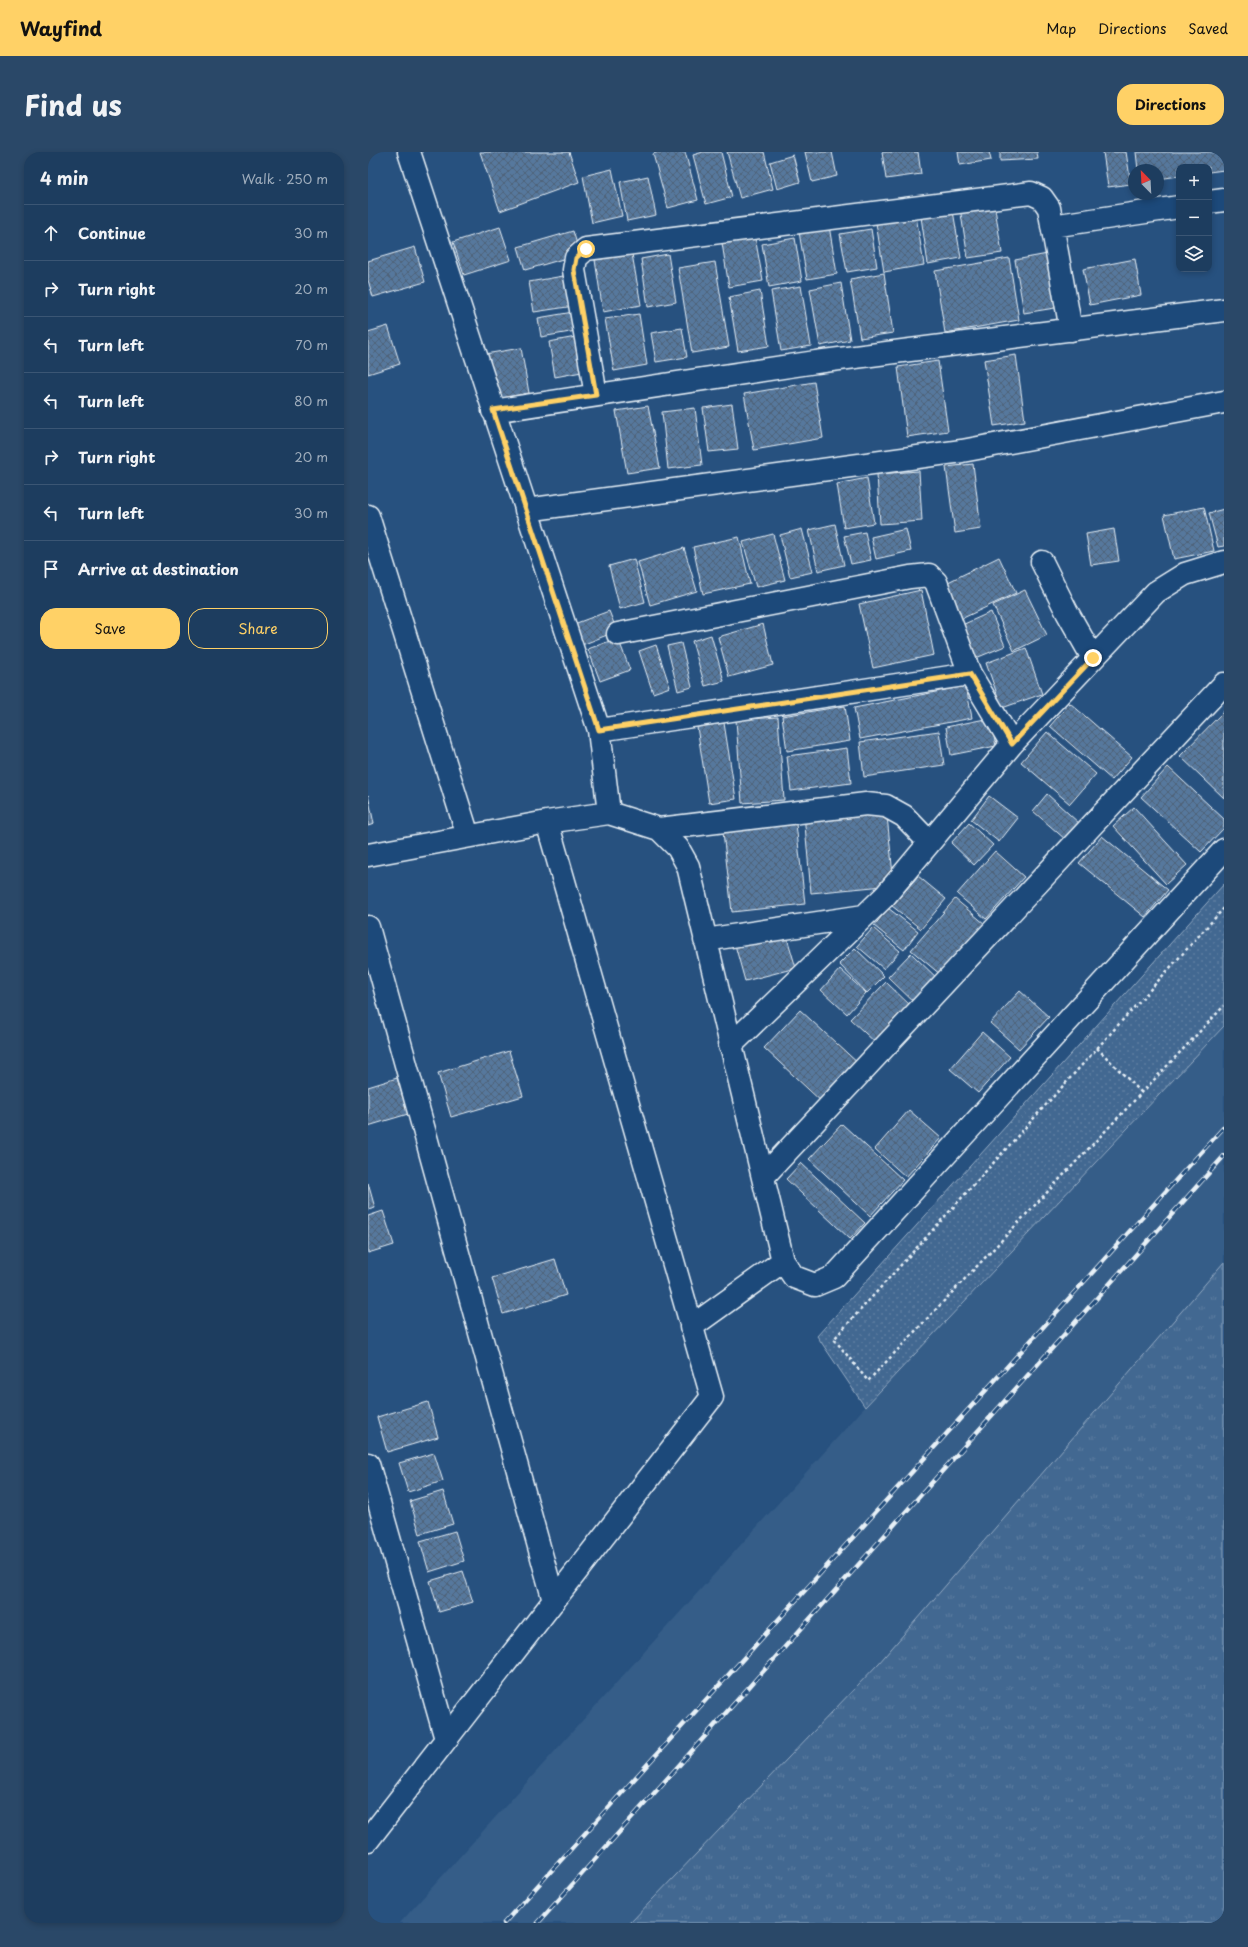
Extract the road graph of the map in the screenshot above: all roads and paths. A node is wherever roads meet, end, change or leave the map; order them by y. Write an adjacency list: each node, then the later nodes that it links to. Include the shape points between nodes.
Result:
1 (409, 152): 10 (street)
2 (1224, 200): 3 (street)
3 (1212, 202)
4 (1176, 207): 5 (street)
5 (1052, 226): 7 (street); 8 (street, via 1048,208 1042,198 1031,193 586,249 576,258 574,270)
6 (1224, 310): 7 (street)
7 (1071, 330): 8 (street, via 816,362)
8 (596, 395): 10 (street)
9 (1224, 402): 11 (street, via 962,451)
10 (493, 410): 11 (street)
11 (526, 510): 19 (street)
12 (368, 516): 24 (street)
13 (1042, 562): 16 (street, via 1066,612)
14 (1224, 562): 16 (street, via 1185,574 1156,592)
15 (618, 634): 17 (street, via 929,575 936,582)
16 (1093, 658): 20 (street)
17 (970, 674): 19 (street); 20 (street)
18 (1224, 684): 36 (street)
19 (599, 730): 21 (street)
20 (1012, 744): 25 (street)
21 (609, 813): 22 (street); 23 (street)
22 (547, 822): 24 (street); 38 (street)
23 (659, 829): 25 (street, via 866,804 886,806 904,816); 31 (street, via 678,848 688,866)
24 (468, 836): 27 (street)
25 (929, 842): 29 (street, via 896,883)
26 (1224, 850): 37 (street, via 834,1277 815,1285 794,1277)
27 (368, 855)
28 (1224, 908): 34 (path)
29 (864, 916): 31 (street); 33 (street)
30 (368, 927): 40 (street)
31 (705, 940): 33 (street)
32 (1224, 1006): 35 (path)
33 (730, 1046): 36 (street)
34 (1097, 1048): 35 (path); 35 (path, via 834,1339 868,1381)
35 (1142, 1093)
36 (763, 1177): 37 (street)
37 (783, 1261): 38 (street)
38 (691, 1327): 40 (street, via 712,1397)
39 (368, 1464): 41 (street)
40 (554, 1601): 41 (street)
41 (446, 1739): 42 (street)
42 (368, 1840)

